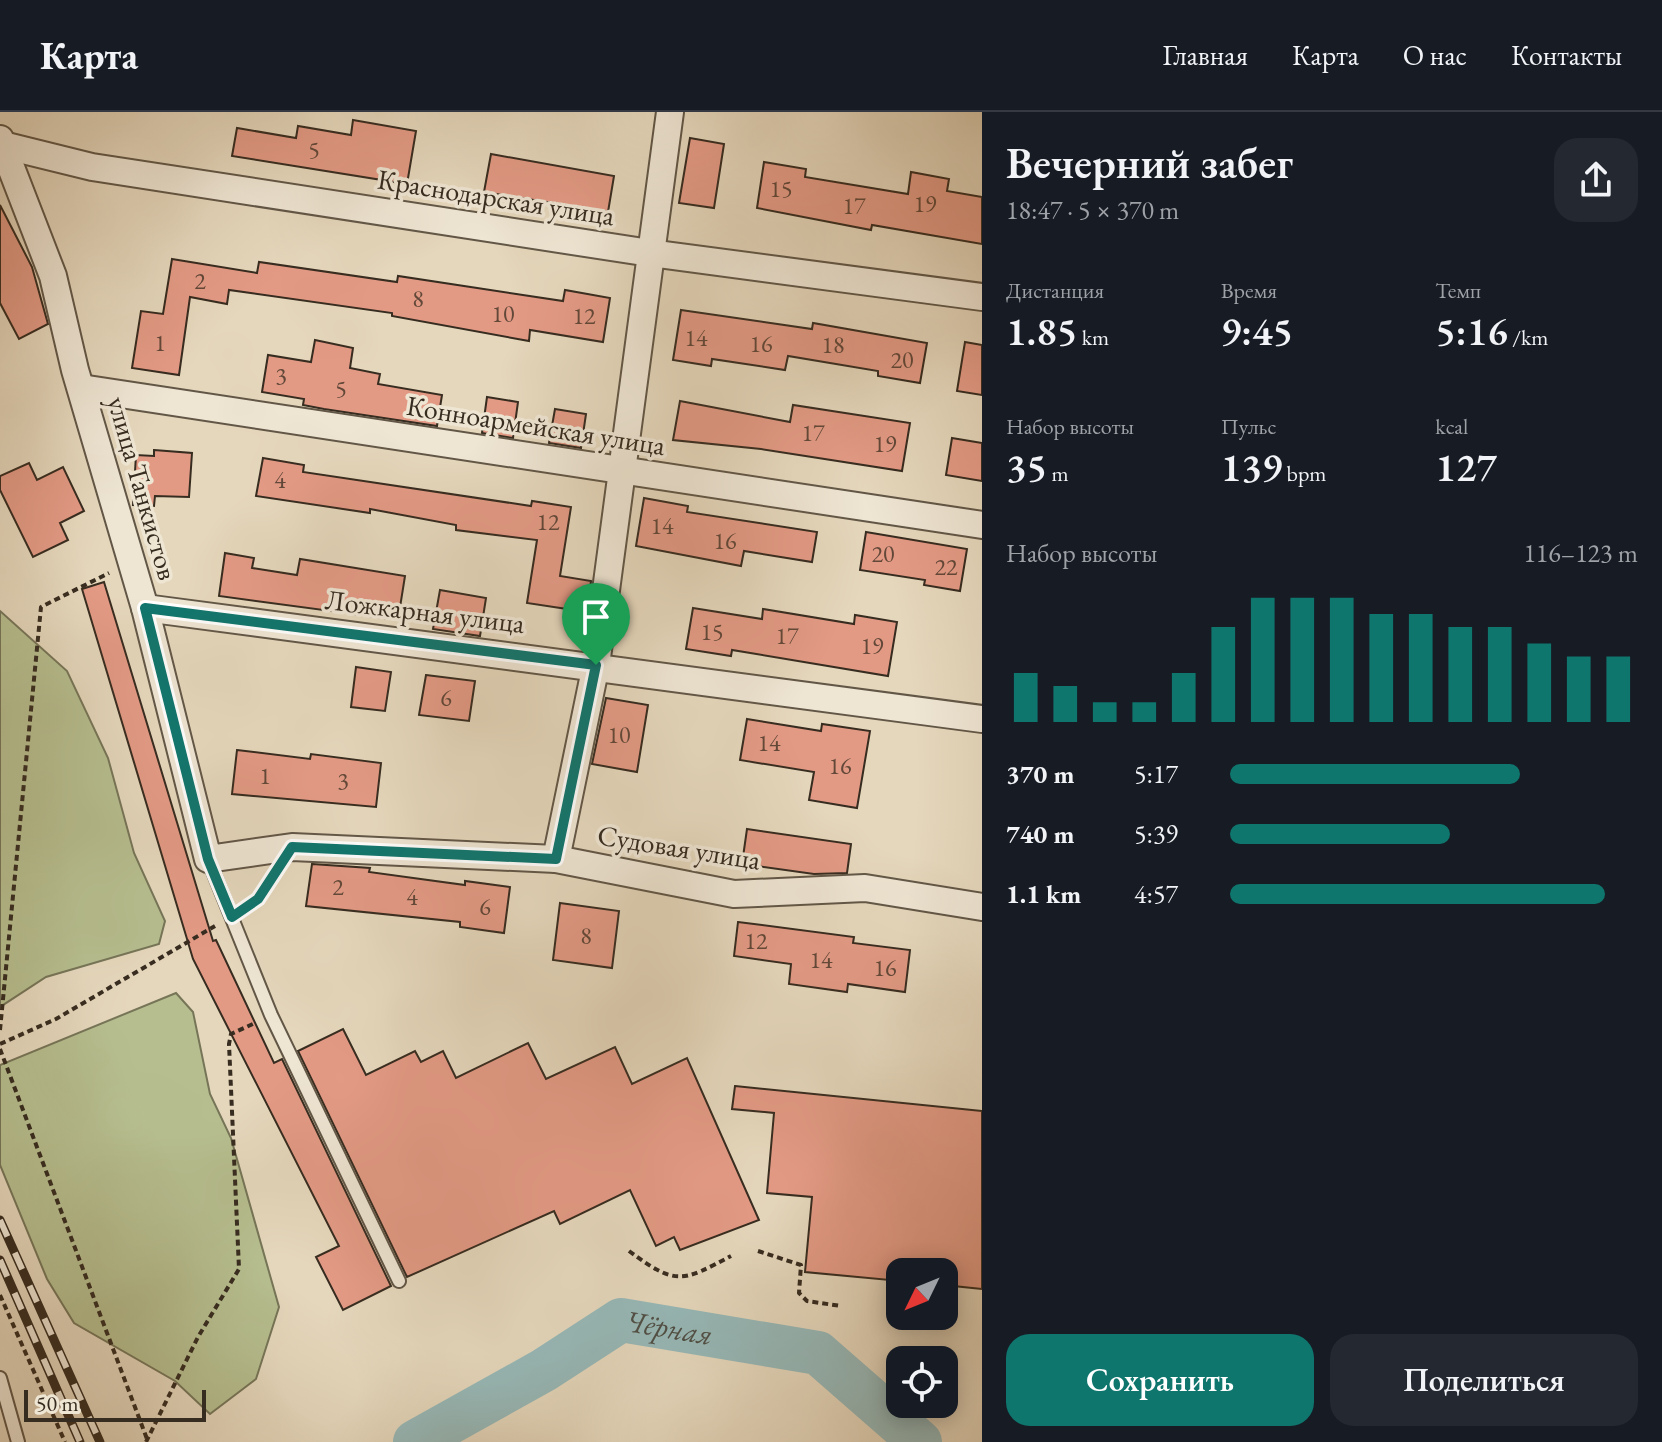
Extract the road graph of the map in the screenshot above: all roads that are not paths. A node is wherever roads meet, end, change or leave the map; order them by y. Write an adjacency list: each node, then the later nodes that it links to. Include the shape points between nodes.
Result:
1 (670, 112): 3 (street)
2 (1, 142): 3 (street, Краснодарская улица, via 92,167); 5 (street, улица Танкистов, via 53,276)
3 (650, 253): 4 (street, Краснодарская улица); 6 (street)
4 (982, 297)
5 (81, 388): 6 (street, Конноармейская улица); 8 (street, улица Танкистов)
6 (620, 469): 7 (street, Конноармейская улица); 9 (street)
7 (982, 525)
8 (145, 608): 9 (street, Ложкарная улица); 11 (street, улица Танкистов)
9 (596, 665): 10 (street, Ложкарная улица); 12 (street)
10 (982, 719)
11 (208, 859): 12 (street, Судовая улица, via 292,847); 14 (lane, via 271,1015)
12 (556, 859): 13 (street, Судовая улица, via 734,894 865,888)
13 (982, 907)
14 (399, 1281)
15 (0, 1378): 16 (lane)
16 (18, 1442)

